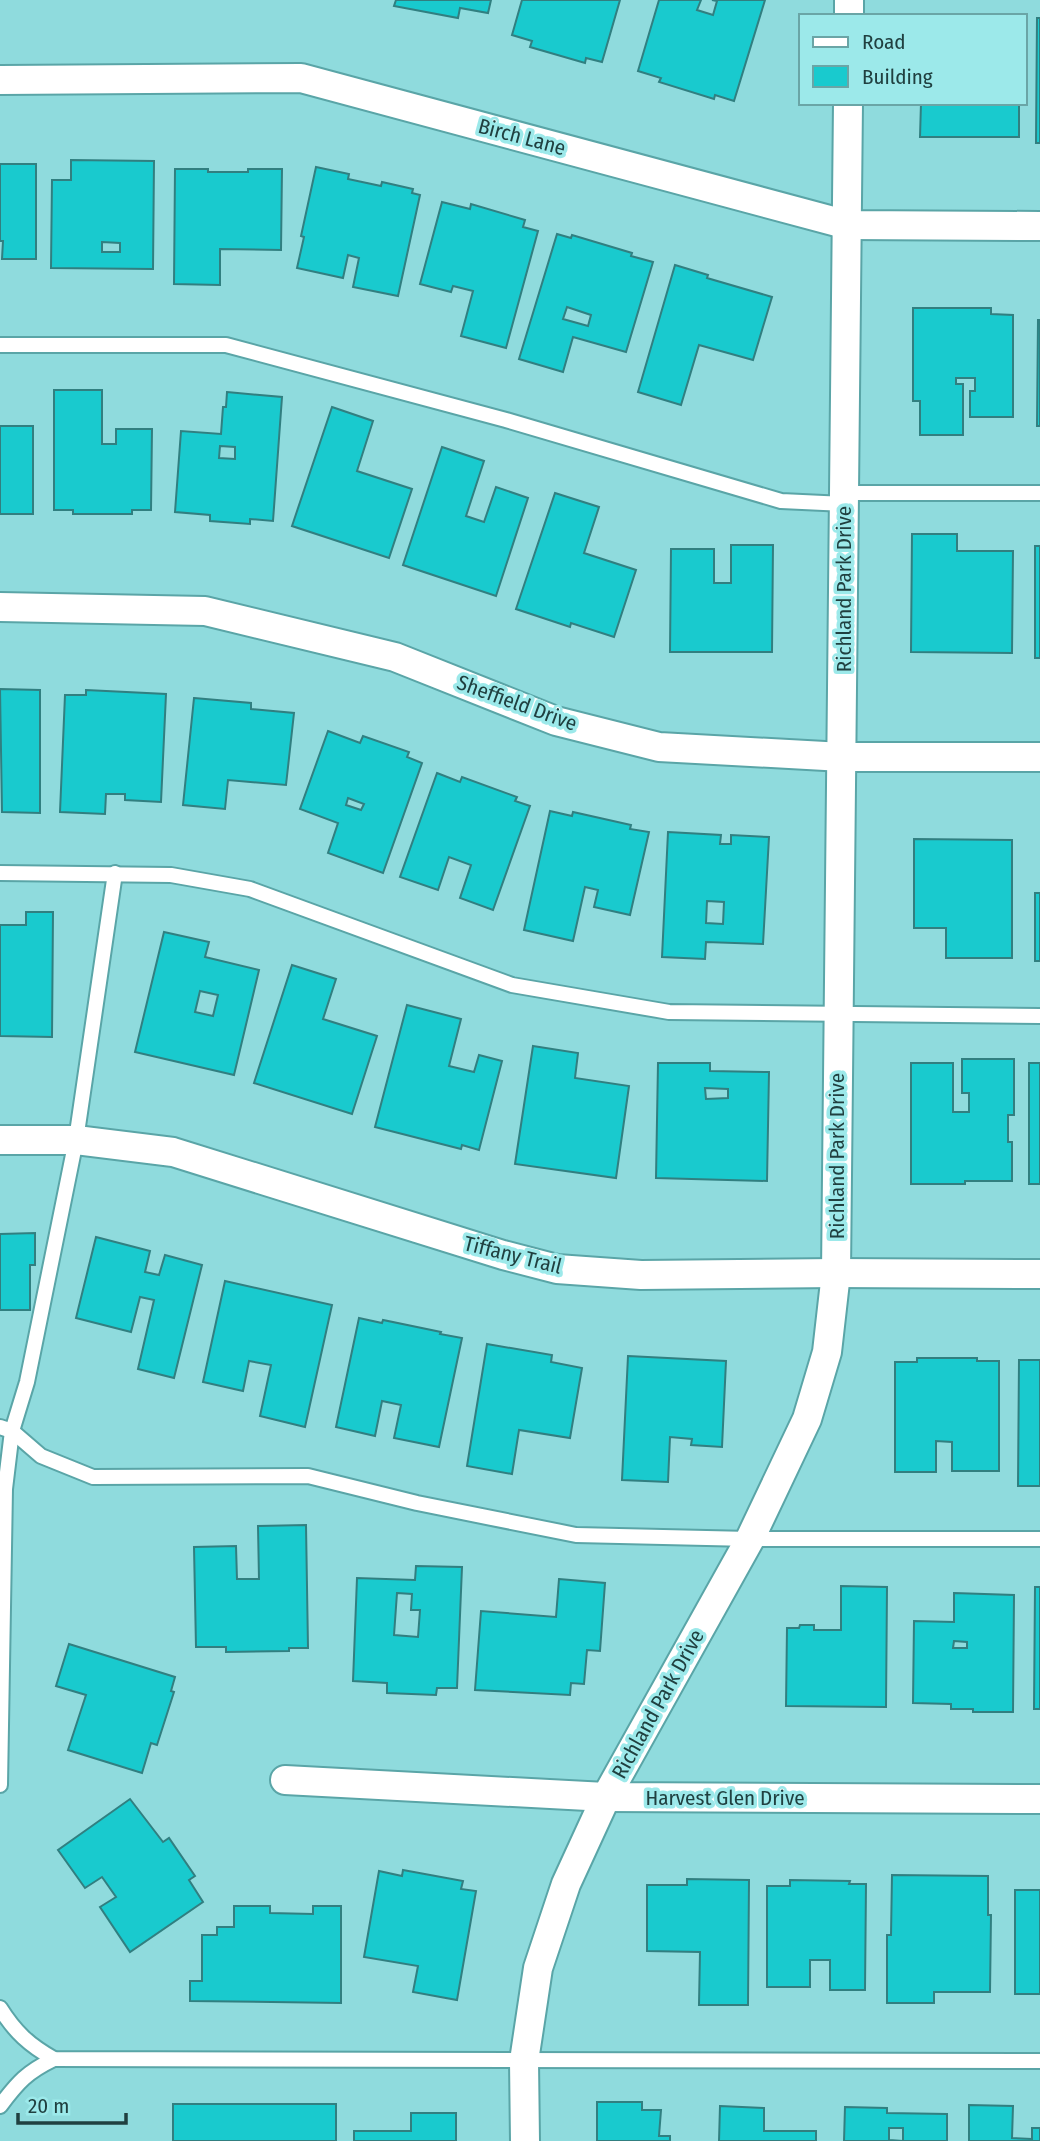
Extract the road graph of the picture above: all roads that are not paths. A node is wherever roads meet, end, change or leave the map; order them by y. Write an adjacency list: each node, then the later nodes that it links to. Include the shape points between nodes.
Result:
1 (0, 80): 3 (street, Birch Lane, via 301,78)
2 (848, 105): 3 (street, Richland Park Drive)
3 (848, 225): 4 (street, Birch Lane); 7 (street, Richland Park Drive)
4 (1040, 226)
5 (0, 345): 7 (lane, via 226,345 506,420 781,501)
6 (1040, 494): 7 (lane)
7 (845, 498): 9 (street, Richland Park Drive)
8 (0, 607): 9 (street, Sheffield Drive, via 205,611 396,657 556,721 659,747)
9 (843, 757): 10 (street, Sheffield Drive); 13 (street, Richland Park Drive)
10 (1040, 758)
11 (0, 873): 12 (lane)
12 (115, 873): 13 (lane, via 171,875 250,889 512,985 669,1013); 16 (lane)
13 (838, 1016): 14 (lane); 17 (street, Richland Park Drive)
14 (1040, 1016)
15 (0, 1140): 16 (street, Tiffany Trail)
16 (76, 1140): 17 (street, Tiffany Trail, via 173,1152 557,1269 641,1275); 19 (lane, via 27,1382)
17 (836, 1273): 18 (street, Tiffany Trail); 20 (street, Richland Park Drive, via 827,1352 807,1419)
18 (1040, 1274)
19 (6, 1429): 20 (lane, via 41,1456 93,1477 308,1476 576,1535); 23 (lane)
20 (750, 1539): 21 (lane); 24 (street, Richland Park Drive)
21 (1040, 1539)
22 (285, 1780): 24 (street, Harvest Glen Drive)
23 (0, 1785)
24 (607, 1797): 25 (street, Harvest Glen Drive); 28 (street, Richland Park Drive, via 566,1884 538,1968)
25 (1040, 1799)
26 (0, 2008): 27 (lane, via 12,2027)
27 (54, 2059): 28 (lane); 30 (lane, via 31,2070)
28 (524, 2061): 29 (lane); 31 (street, Richland Park Drive)
29 (1040, 2061)
30 (0, 2106)
31 (525, 2141)

